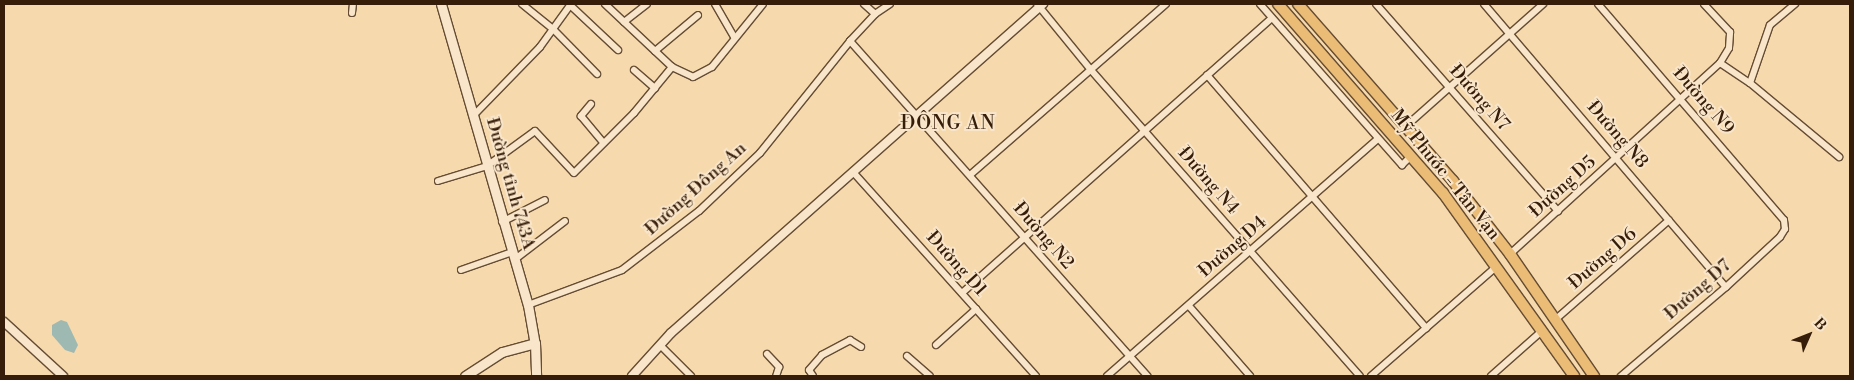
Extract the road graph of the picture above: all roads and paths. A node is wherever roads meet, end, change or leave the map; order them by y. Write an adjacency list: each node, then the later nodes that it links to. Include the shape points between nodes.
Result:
1 (353, 4): 22 (street)
2 (441, 4): 44 (main road, Đường tỉnh 743A)
3 (522, 4): 27 (street)
4 (605, 4): 26 (street)
5 (647, 4): 26 (street)
6 (715, 4): 29 (street)
7 (763, 4): 29 (street)
8 (864, 4): 23 (street)
9 (890, 4): 23 (street, Đường Đông An)
10 (1166, 4): 36 (street)
11 (1260, 4): 25 (street)
12 (1278, 4): 50 (main road, Mỹ Phước - Tân Vạn)
13 (1298, 4): 46 (main road, Mỹ Phước - Tân Vạn)
14 (1376, 4): 40 (street, Đường N7)
15 (1484, 4): 28 (street, Đường N8)
16 (1543, 4): 28 (street)
17 (1598, 4): 42 (street, Đường N9)
18 (1704, 4): 33 (street, Đường D5, via 1730,32 1729,48)
19 (1795, 4): 39 (street, via 1770,25)
20 (571, 5): 27 (street); 31 (street)
21 (1040, 5): 36 (street, Đường N4); 45 (street)
22 (352, 13)
23 (875, 14): 30 (street, Đường Đông An)
24 (698, 15): 32 (street)
25 (1272, 18): 38 (street); 48 (street)
26 (624, 22): 32 (street)
27 (553, 30): 37 (street); 44 (street)
28 (1510, 34): 40 (street); 52 (street, Đường N8)
29 (735, 38): 34 (street, via 706,72 687,76)
30 (850, 41): 45 (street, Đường N2); 72 (street, Đường Đông An, via 760,153 699,211 622,270)
31 (618, 50)
32 (655, 51): 34 (street)
33 (1720, 63): 39 (street); 42 (street, Đường D5)
34 (672, 67): 41 (street)
35 (634, 70): 41 (street)
36 (1091, 70): 47 (street, Đường N4); 55 (street)
37 (597, 74)
38 (1207, 76): 47 (street); 57 (street)
39 (1750, 83): 51 (street)
40 (1450, 87): 46 (street); 59 (street, Đường N7)
41 (655, 88): 49 (street)
42 (1682, 99): 52 (street, Đường D5); 61 (street, Đường N9)
43 (592, 104): 49 (street, via 582,116)
44 (473, 116): 53 (main road, Đường tỉnh 743A)
45 (916, 116): 54 (street); 55 (street, Đường N2)
46 (1405, 127): 66 (main road, Mỹ Phước - Tân Vạn)
47 (1144, 131): 64 (street); 65 (street, Đường N4)
48 (1378, 140): 50 (street, via 1402,165); 57 (street, Đường D4)
49 (604, 143): 53 (street, via 574,173 536,131)
50 (1411, 156): 68 (main road, Mỹ Phước - Tân Vạn)
51 (1839, 157)
52 (1617, 158): 59 (street, Đường D5); 60 (street, Đường N8)
53 (487, 166): 56 (street); 63 (main road, Đường tỉnh 743A)
54 (853, 172): 71 (street, Đường D1); 81 (street)
55 (970, 175): 64 (street, Đường N2)
56 (438, 181)
57 (1313, 197): 65 (street, Đường D4); 77 (street)
58 (545, 200): 63 (street)
59 (1558, 211): 66 (street, Đường D5)
60 (1669, 220): 70 (street, Đường N8); 75 (street, Đường D6)
61 (1784, 220): 70 (street, Đường D7, via 1785,229 1780,237)
62 (565, 221): 67 (street)
63 (502, 222): 67 (main road, Đường tỉnh 743A)
64 (1024, 238): 71 (street); 85 (street, Đường N2)
65 (1250, 252): 73 (street, Đường D4); 98 (street, Đường N4)
66 (1510, 254): 75 (main road, Mỹ Phước - Tân Vạn)
67 (513, 256): 69 (street); 72 (main road, Đường tỉnh 743A)
68 (1496, 266): 77 (street); 78 (main road, Mỹ Phước - Tân Vạn)
69 (461, 270)
70 (1726, 288): 103 (street, Đường D7)
71 (962, 293): 74 (street, Đường D1)
72 (528, 305): 79 (main road, Đường tỉnh 743A)
73 (1189, 306): 85 (street, Đường D4); 97 (street)
74 (976, 309): 80 (street); 86 (street, Đường D1)
75 (1556, 319): 102 (main road, Mỹ Phước - Tân Vạn)
76 (4, 322): 87 (street)
77 (1426, 328): 99 (street)
78 (1543, 330): 100 (street); 101 (main road, Mỹ Phước - Tân Vạn)
79 (535, 343): 88 (main road, via 502,352); 89 (main road, Đường tỉnh 743A)
80 (936, 345)
81 (660, 346): 90 (street); 91 (street)
82 (861, 347): 93 (street, via 850,340 822,355 809,370)
83 (767, 354): 92 (street, via 779,367)
84 (907, 356): 94 (street)
85 (1130, 356): 95 (street, Đường D4); 96 (street, Đường N2)
86 (1034, 375)
87 (63, 376)
88 (465, 376)
89 (536, 376)
90 (632, 376)
91 (691, 376)
92 (776, 376)
93 (813, 376)
94 (930, 376)
95 (1107, 376)
96 (1147, 376)
97 (1250, 376)
98 (1360, 376)
99 (1371, 376)
100 (1491, 376)
101 (1574, 376)
102 (1594, 376)
103 (1621, 376)

